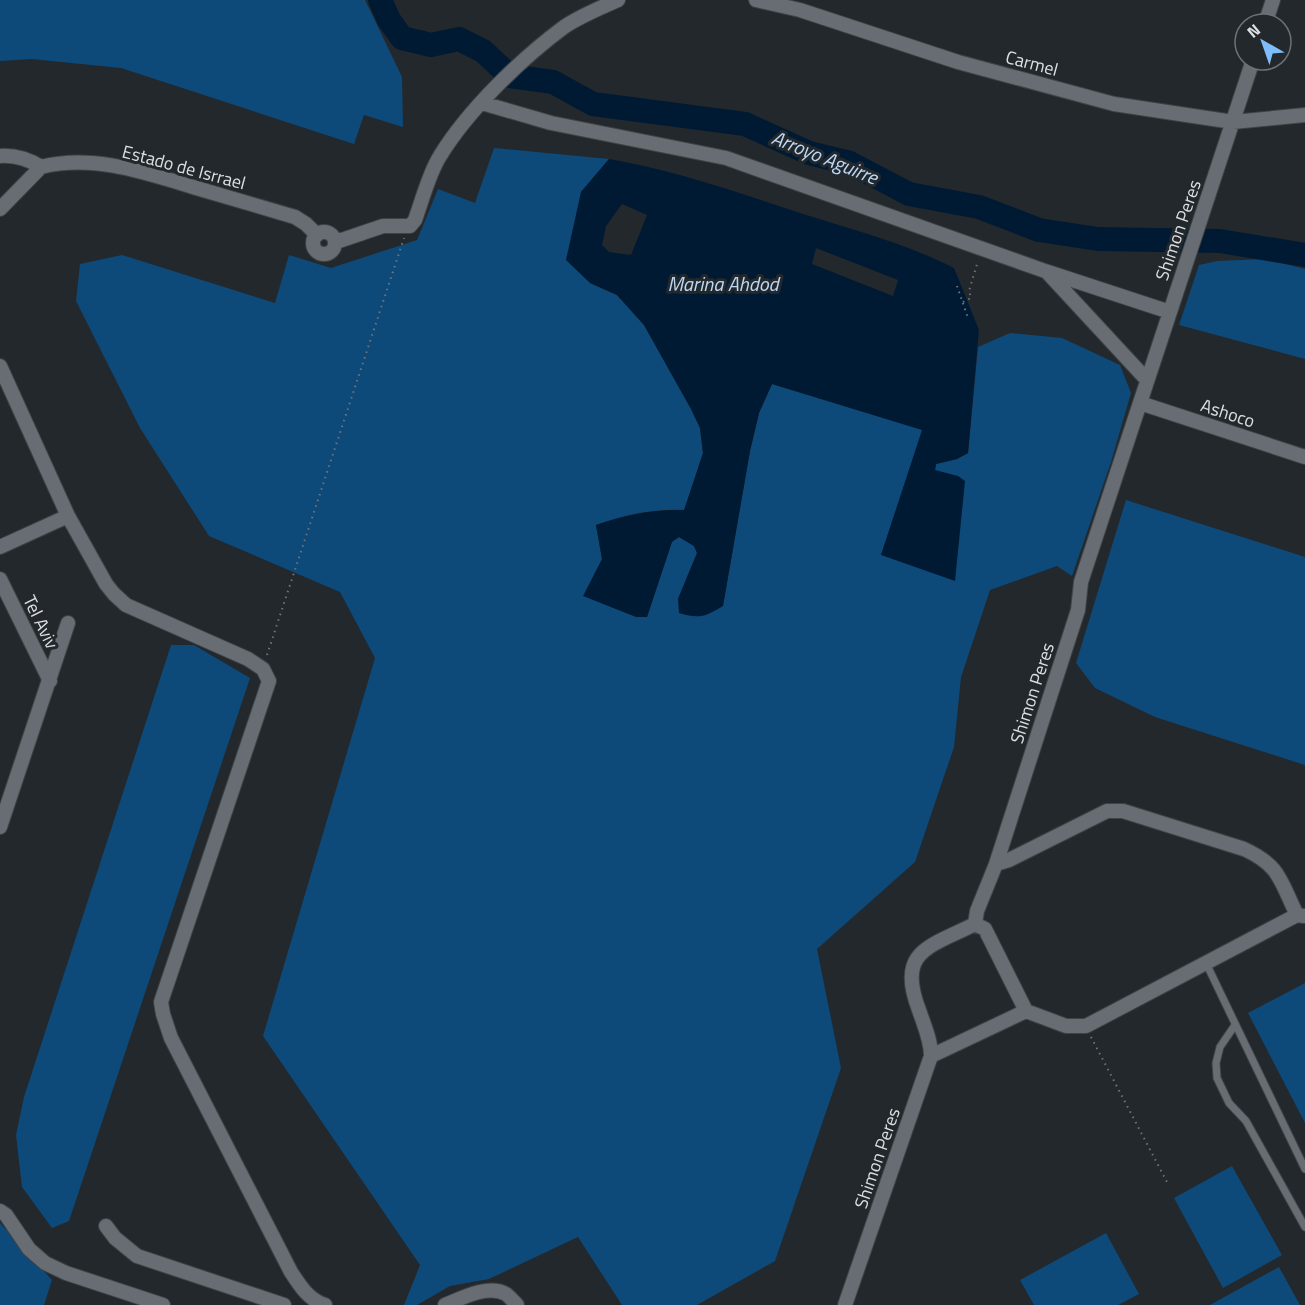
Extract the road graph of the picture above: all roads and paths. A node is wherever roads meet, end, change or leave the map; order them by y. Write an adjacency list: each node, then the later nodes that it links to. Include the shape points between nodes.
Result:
1 (618, 0): 4 (street, via 566,26)
2 (756, 0): 6 (street, Carmel, via 800,10 958,62 1114,104)
3 (1249, 72): 6 (street, Shimon Peres)
4 (482, 103): 10 (street, via 438,158); 13 (street, via 551,123 726,158)
5 (1305, 115): 6 (street, Carmel)
6 (1233, 122): 17 (street, Shimon Peres)
7 (0, 156): 8 (street, via 10,155)
8 (41, 167): 9 (street); 11 (street, Estado de Isrrael, via 72,162 144,172 294,217)
9 (0, 209)
10 (410, 226): 12 (street, via 383,226); 27 (path)
11 (317, 234): 12 (street, via 327,232); 12 (street, via 313,245 320,254 331,252)
12 (336, 242)
13 (981, 248): 14 (street); 16 (path, via 969,291 972,298)
14 (1045, 271): 17 (street); 20 (street)
15 (957, 286): 16 (path)
16 (963, 302): 18 (path)
17 (1170, 312): 20 (street, Shimon Peres)
18 (968, 318)
19 (0, 366): 23 (street)
20 (1147, 380): 21 (street, Shimon Peres)
21 (1140, 403): 22 (street, Ashoco); 30 (street, Shimon Peres)
22 (1305, 457)
23 (68, 516): 24 (street); 27 (street, via 106,584 126,605 248,659)
24 (0, 547)
25 (0, 579): 28 (street, Tel Aviv)
26 (68, 622): 28 (street, Tel Aviv)
27 (262, 669): 44 (street, via 269,681 161,1002 171,1038 291,1272)
28 (50, 681): 29 (street, Tel Aviv)
29 (0, 827)
30 (996, 864): 31 (street, via 1107,811 1123,811 1261,857 1276,871); 32 (street, Shimon Peres)
31 (1301, 916): 33 (street)
32 (975, 924): 34 (street, via 985,929); 37 (street, via 930,947 914,962 910,972)
33 (1206, 963): 35 (lane); 36 (street)
34 (1026, 1011): 36 (street, via 1066,1026); 37 (street)
35 (1235, 1025): 38 (lane); 41 (lane, via 1220,1047 1217,1078)
36 (1086, 1026): 39 (path)
37 (931, 1056): 49 (street, Shimon Peres)
38 (1305, 1168)
39 (1168, 1184)
40 (0, 1210): 45 (street, via 29,1249 45,1263)
41 (1302, 1214): 43 (lane)
42 (106, 1226): 46 (street, via 137,1256)
43 (1305, 1227)
44 (317, 1304)
45 (163, 1305)
46 (284, 1305)
47 (445, 1305): 48 (street, via 490,1291 506,1294)
48 (517, 1305)
49 (845, 1305)

